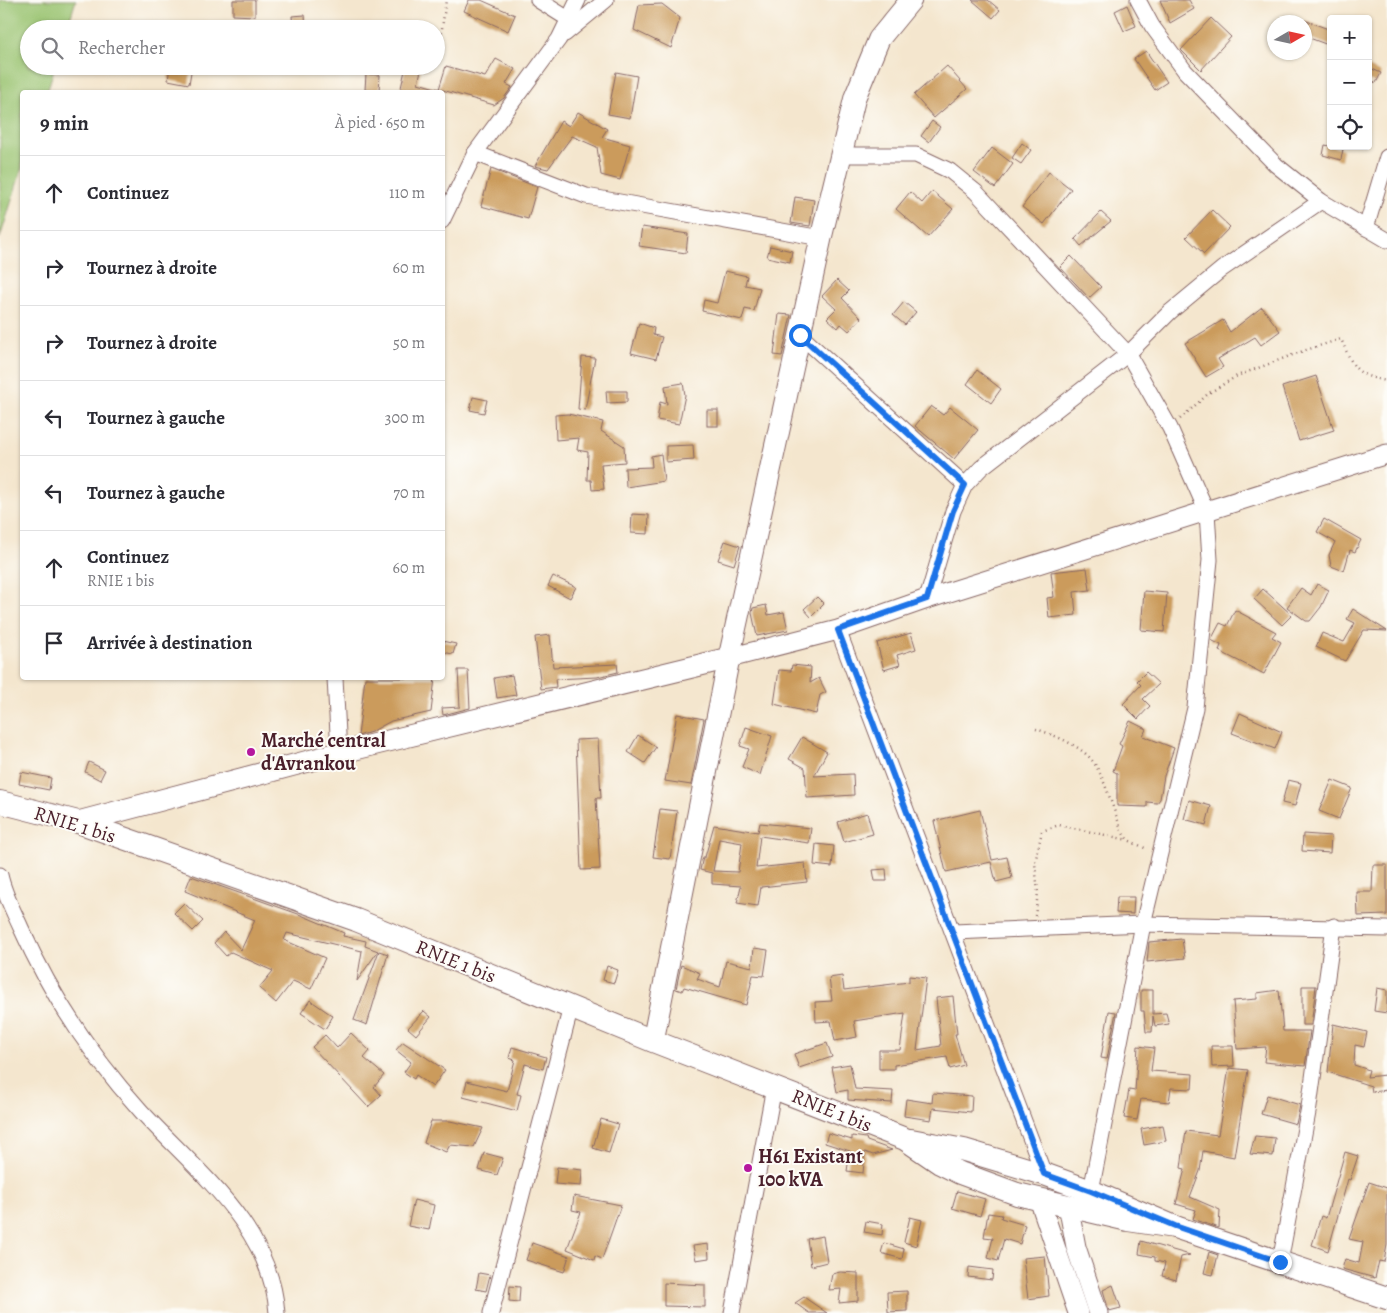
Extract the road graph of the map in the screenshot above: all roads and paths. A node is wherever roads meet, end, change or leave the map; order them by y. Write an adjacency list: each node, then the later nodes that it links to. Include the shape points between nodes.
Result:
1 (446, 0): 7 (path)
2 (538, 0): 8 (street)
3 (578, 0): 8 (street)
4 (606, 0): 9 (street)
5 (911, 0): 11 (main road, via 879,39 869,60 855,98)
6 (1138, 0): 13 (street, via 1152,26 1185,71 1276,165)
7 (443, 20)
8 (570, 20): 9 (street)
9 (559, 39): 10 (street)
10 (475, 153): 14 (street); 16 (street, via 586,196)
11 (841, 155): 16 (main road); 19 (street, via 916,155 950,171 976,192)
12 (1387, 157): 15 (street)
13 (1321, 201): 15 (street); 19 (street, via 1222,268 1170,312)
14 (445, 215)
15 (1366, 228): 17 (street)
16 (821, 238): 18 (main road)
17 (1387, 240)
18 (800, 335): 23 (street); 27 (main road)
19 (1128, 354): 21 (street); 23 (street, via 981,468)
20 (1387, 381): 21 (path, via 1365,377 1352,364 1341,339 1226,382)
21 (1170, 428): 24 (street)
22 (1387, 454): 24 (street)
23 (965, 485): 25 (street, via 953,511)
24 (1207, 512): 25 (street); 34 (street, via 1210,560 1195,708)
25 (927, 599): 26 (street)
26 (838, 630): 27 (street); 40 (street)
27 (729, 658): 30 (main road); 42 (main road)
28 (335, 680): 30 (street)
29 (1036, 729): 33 (path, via 1071,744 1090,757)
30 (339, 753): 32 (main road)
31 (0, 802): 32 (main road, RNIE 1 bis)
32 (78, 822): 41 (main road, RNIE 1 bis, via 356,920)
33 (1128, 840): 34 (path); 38 (path, via 1059,825 1042,831 1035,863 1038,893)
34 (1160, 856): 36 (street)
35 (0, 875): 52 (street, via 37,964 90,1049 140,1110 217,1188 264,1257 276,1294)
36 (1143, 924): 37 (street); 38 (street); 46 (street)
37 (1334, 926): 39 (street); 50 (street, via 1308,1106)
38 (1036, 928): 40 (street)
39 (1387, 929)
40 (954, 932): 45 (street)
41 (571, 1007): 42 (main road, RNIE 1 bis); 53 (street)
42 (653, 1042): 43 (main road, RNIE 1 bis)
43 (774, 1087): 44 (main road, RNIE 1 bis); 54 (street)
44 (905, 1139): 45 (main road, via 957,1148); 47 (main road, via 960,1173)
45 (1044, 1174): 46 (main road)
46 (1091, 1191): 49 (main road)
47 (1039, 1199): 48 (main road); 55 (street)
48 (1068, 1205): 49 (main road, via 1128,1220); 56 (street, via 1076,1247)
49 (1175, 1226): 50 (main road)
50 (1280, 1262): 51 (main road)
51 (1387, 1298)
52 (277, 1313)
53 (491, 1313)
54 (732, 1313)
55 (1078, 1313)
56 (1098, 1313)

